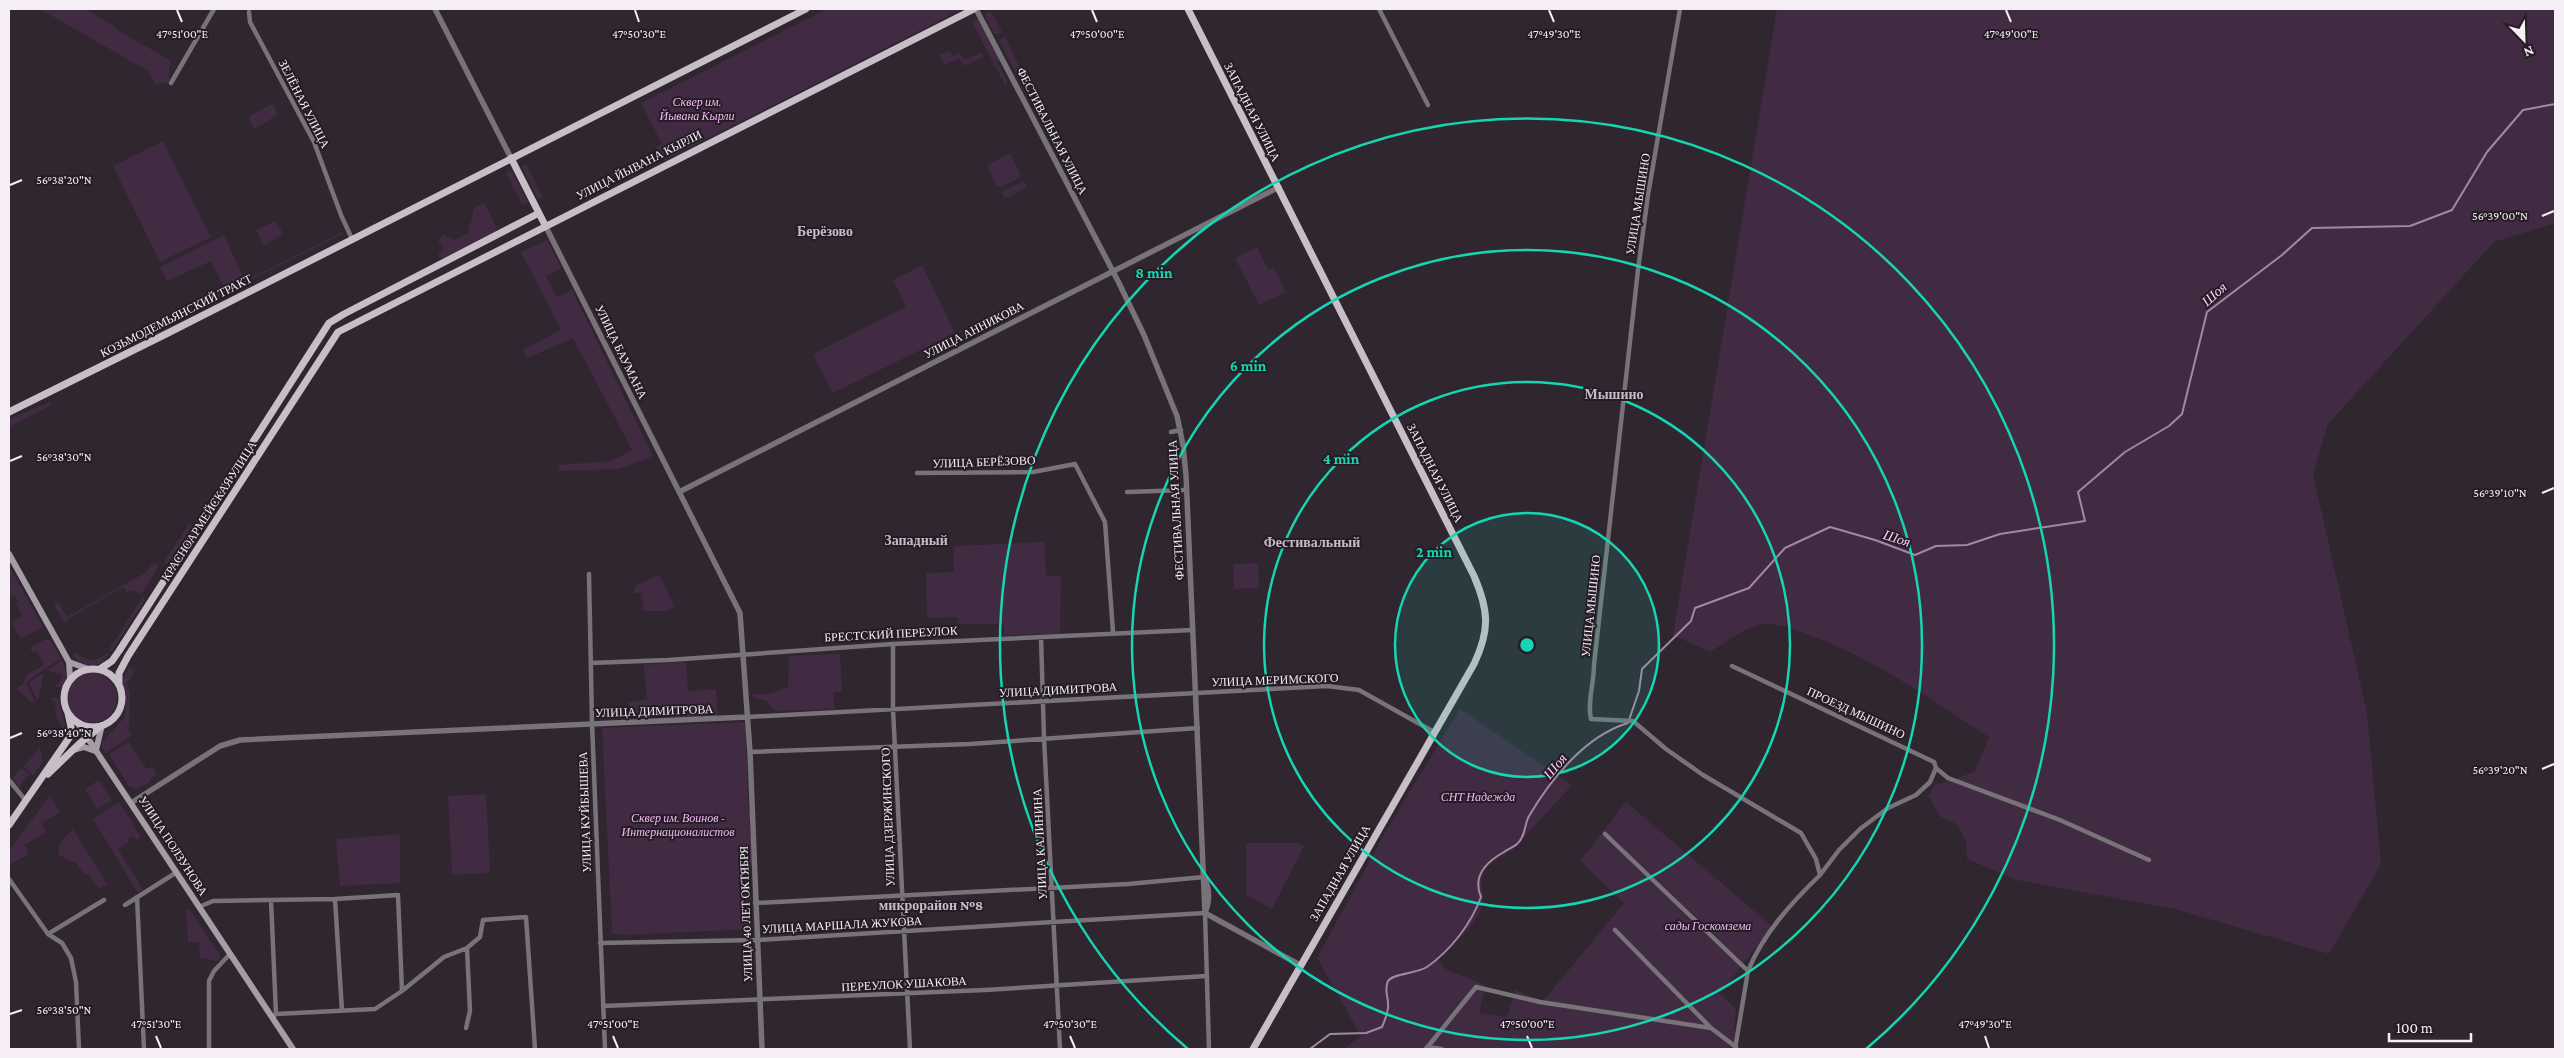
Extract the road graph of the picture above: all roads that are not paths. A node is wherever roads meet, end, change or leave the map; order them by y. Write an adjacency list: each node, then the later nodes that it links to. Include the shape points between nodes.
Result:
1 (214, 9): 10 (street)
2 (243, 9): 9 (street, ЗЕЛЁНАЯ УЛИЦА)
3 (435, 9): 12 (street, УЛИЦА БАУМАНА)
4 (806, 9): 12 (main road)
5 (975, 9): 15 (main road, УЛИЦА ЙЫВАНА КЫРЛИ); 18 (street, ФЕСТИВАЛЬНАЯ УЛИЦА)
6 (1188, 9): 13 (main road, ЗАПАДНАЯ УЛИЦА)
7 (1379, 9): 11 (street)
8 (1680, 9): 72 (street, УЛИЦА МЫШИНО, via 1638,270 1589,713 1590,719 1640,724 1666,749 1703,775 1800,834 1816,859)
9 (250, 10): 16 (street, ЗЕЛЁНАЯ УЛИЦА, via 250,22 314,142)
10 (172, 83)
11 (1428, 105)
12 (511, 158): 14 (main road, УЛИЦА БАУМАНА); 16 (main road)
13 (1279, 186): 18 (street, УЛИЦА АННИКОВА); 56 (main road, ЗАПАДНАЯ УЛИЦА, via 1483,596 1487,619 1484,641)
14 (539, 213): 15 (main road, УЛИЦА БАУМАНА); 17 (main road)
15 (545, 225): 19 (main road, УЛИЦА ЙЫВАНА КЫРЛИ); 31 (street, УЛИЦА БАУМАНА)
16 (352, 239): 22 (main road, КОЗЬМОДЕМЬЯНСКИЙ ТРАКТ)
17 (444, 262): 19 (main road); 20 (main road, via 336,318)
18 (1113, 271): 23 (street, ФЕСТИВАЛЬНАЯ УЛИЦА, via 1160,373); 31 (street, УЛИЦА АННИКОВА)
19 (451, 274): 21 (main road, УЛИЦА ЙЫВАНА КЫРЛИ, via 342,329)
20 (313, 345): 21 (main road); 25 (main road, КРАСНОАРМЕЙСКАЯ УЛИЦА)
21 (324, 352): 26 (main road, КРАСНОАРМЕЙСКАЯ УЛИЦА)
22 (9, 412)
23 (1181, 430): 24 (street); 30 (street, ФЕСТИВАЛЬНАЯ УЛИЦА)
24 (1171, 432)
25 (249, 446): 26 (main road); 28 (main road, КРАСНОАРМЕЙСКАЯ УЛИЦА)
26 (260, 453): 29 (main road, КРАСНОАРМЕЙСКАЯ УЛИЦА)
27 (917, 473): 36 (street, УЛИЦА БЕРЁЗОВО, via 1033,472 1076,464 1105,522)
28 (232, 474): 29 (main road); 44 (main road, КРАСНОАРМЕЙСКАЯ УЛИЦА, via 112,661)
29 (242, 480): 46 (main road, КРАСНОАРМЕЙСКАЯ УЛИЦА, via 128,656 119,673)
30 (1186, 490): 32 (street); 35 (street, ФЕСТИВАЛЬНАЯ УЛИЦА)
31 (679, 492): 39 (street, УЛИЦА БАУМАНА, via 740,613)
32 (1127, 492)
33 (9, 554): 40 (main road)
34 (589, 574): 41 (street, УЛИЦА КУЙБЫШЕВА)
35 (1192, 630): 36 (street, БРЕСТСКИЙ ПЕРЕУЛОК); 47 (street, ФЕСТИВАЛЬНАЯ УЛИЦА)
36 (1113, 632): 37 (street, БРЕСТСКИЙ ПЕРЕУЛОК)
37 (1041, 637): 38 (street, БРЕСТСКИЙ ПЕРЕУЛОК); 48 (street, УЛИЦА КАЛИНИНА)
38 (893, 644): 39 (street, БРЕСТСКИЙ ПЕРЕУЛОК); 49 (street, УЛИЦА ДЗЕРЖИНСКОГО)
39 (743, 654): 41 (street, БРЕСТСКИЙ ПЕРЕУЛОК); 51 (street, УЛИЦА БАУМАНА)
40 (70, 662): 43 (main road); 45 (main road)
41 (591, 663): 53 (street, УЛИЦА КУЙБЫШЕВА)
42 (1732, 666): 63 (street, ПРОЕЗД МЫШИНО, via 1929,758)
43 (88, 669): 44 (main road); 45 (main road)
44 (100, 669): 46 (main road, via 112,675)
45 (70, 678): 50 (main road, via 64,693)
46 (119, 684): 54 (main road, via 122,701 119,711)
47 (1195, 692): 48 (street, УЛИЦА ДИМИТРОВА); 55 (street, ФЕСТИВАЛЬНАЯ УЛИЦА); 56 (street, УЛИЦА МЕРИМСКОГО, via 1339,686 1359,690)
48 (1043, 700): 49 (street, УЛИЦА ДИМИТРОВА); 58 (street, УЛИЦА КАЛИНИНА)
49 (894, 709): 51 (street, УЛИЦА ДИМИТРОВА); 59 (street, УЛИЦА ДЗЕРЖИНСКОГО)
50 (68, 713): 52 (main road); 65 (main road, via 69,738)
51 (748, 717): 53 (street, УЛИЦА ДИМИТРОВА); 62 (street, УЛИЦА 40 ЛЕТ ОКТЯБРЯ)
52 (77, 722): 54 (main road, via 87,726); 57 (main road, УЛИЦА ПОЛЗУНОВА)
53 (592, 723): 67 (street, УЛИЦА ДИМИТРОВА, via 240,740 220,746); 90 (street, УЛИЦА КУЙБЫШЕВА)
54 (102, 725): 57 (main road); 61 (main road)
55 (1198, 728): 58 (street); 73 (street, ФЕСТИВАЛЬНАЯ УЛИЦА)
56 (1434, 732): 93 (main road, ЗАПАДНАЯ УЛИЦА)
57 (87, 736): 60 (main road); 61 (main road, УЛИЦА ПОЛЗУНОВА)
58 (1044, 738): 59 (street); 75 (street, УЛИЦА КАЛИНИНА)
59 (896, 746): 62 (street); 76 (street, УЛИЦА ДЗЕРЖИНСКОГО)
60 (74, 750): 61 (main road, via 84,747); 65 (main road)
61 (96, 751): 67 (main road, УЛИЦА ПОЛЗУНОВА)
62 (750, 752): 81 (street, УЛИЦА 40 ЛЕТ ОКТЯБРЯ)
63 (1936, 768): 70 (street, ПРОЕЗД МЫШИНО, via 1948,778 2060,820); 72 (street, via 1930,782 1916,795 1888,808 1860,829)
64 (9, 780): 66 (street)
65 (41, 781): 66 (main road)
66 (26, 801): 68 (main road)
67 (131, 803): 71 (main road, УЛИЦА ПОЛЗУНОВА)
68 (9, 825)
69 (1605, 834): 94 (street)
70 (2149, 860)
71 (177, 872): 77 (street); 83 (main road, УЛИЦА ПОЛЗУНОВА)
72 (1820, 875): 94 (street, via 1768,934)
73 (1204, 877): 75 (street); 84 (street, ФЕСТИВАЛЬНАЯ УЛИЦА, via 1208,885)
74 (9, 879): 88 (street)
75 (1052, 888): 76 (street); 85 (street, УЛИЦА КАЛИНИНА)
76 (902, 896): 81 (street); 87 (street, УЛИЦА ДЗЕРЖИНСКОГО)
77 (137, 897): 82 (street); 108 (street)
78 (104, 900): 88 (street)
79 (270, 900): 80 (street); 83 (street, via 213,901); 102 (street)
80 (335, 900): 97 (street, via 398,895); 101 (street)
81 (755, 903): 89 (street, УЛИЦА 40 ЛЕТ ОКТЯБРЯ)
82 (125, 905)
83 (199, 907): 92 (main road, УЛИЦА ПОЛЗУНОВА)
84 (1205, 913): 85 (street, УЛИЦА МАРШАЛА ЖУКОВА); 93 (street); 95 (street, ФЕСТИВАЛЬНАЯ УЛИЦА)
85 (1054, 921): 87 (street, УЛИЦА МАРШАЛА ЖУКОВА); 96 (street, УЛИЦА КАЛИНИНА)
86 (1615, 930): 104 (street)
87 (904, 933): 89 (street, УЛИЦА МАРШАЛА ЖУКОВА); 98 (street, УЛИЦА ДЗЕРЖИНСКОГО)
88 (48, 934): 107 (street, via 62,944 74,965)
89 (756, 940): 90 (street, УЛИЦА МАРШАЛА ЖУКОВА); 99 (street, УЛИЦА 40 ЛЕТ ОКТЯБРЯ)
90 (600, 943): 100 (street, УЛИЦА КУЙБЫШЕВА)
91 (467, 948): 97 (street, via 444,957); 103 (street, via 470,1011); 111 (street, via 480,937 482,920 526,917)
92 (230, 954): 102 (main road, УЛИЦА ПОЛЗУНОВА); 109 (street, via 209,981)
93 (1300, 965): 117 (main road, ЗАПАДНАЯ УЛИЦА)
94 (1748, 971): 106 (street)
95 (1206, 976): 96 (street, ПЕРЕУЛОК УШАКОВА); 116 (street, ФЕСТИВАЛЬНАЯ УЛИЦА)
96 (1057, 984): 98 (street, ПЕРЕУЛОК УШАКОВА); 115 (street, УЛИЦА КАЛИНИНА)
97 (402, 991): 101 (street, via 375,1009)
98 (907, 993): 99 (street, ПЕРЕУЛОК УШАКОВА); 114 (street, УЛИЦА ДЗЕРЖИНСКОГО)
99 (759, 999): 100 (street, ПЕРЕУЛОК УШАКОВА); 113 (street, УЛИЦА 40 ЛЕТ ОКТЯБРЯ)
100 (603, 1006): 112 (street, УЛИЦА КУЙБЫШЕВА)
101 (342, 1010): 102 (street)
102 (274, 1015): 110 (main road, УЛИЦА ПОЛЗУНОВА)
103 (466, 1028)
104 (1711, 1028): 105 (street, via 1540,1002 1476,987); 106 (street)
105 (1426, 1048): 118 (street)
106 (1736, 1048)
107 (79, 1049)
108 (144, 1049)
109 (209, 1049)
110 (293, 1049)
111 (535, 1049)
112 (604, 1049)
113 (762, 1049)
114 (910, 1049)
115 (1060, 1049)
116 (1209, 1049)
117 (1253, 1049)
118 (1442, 1049)

